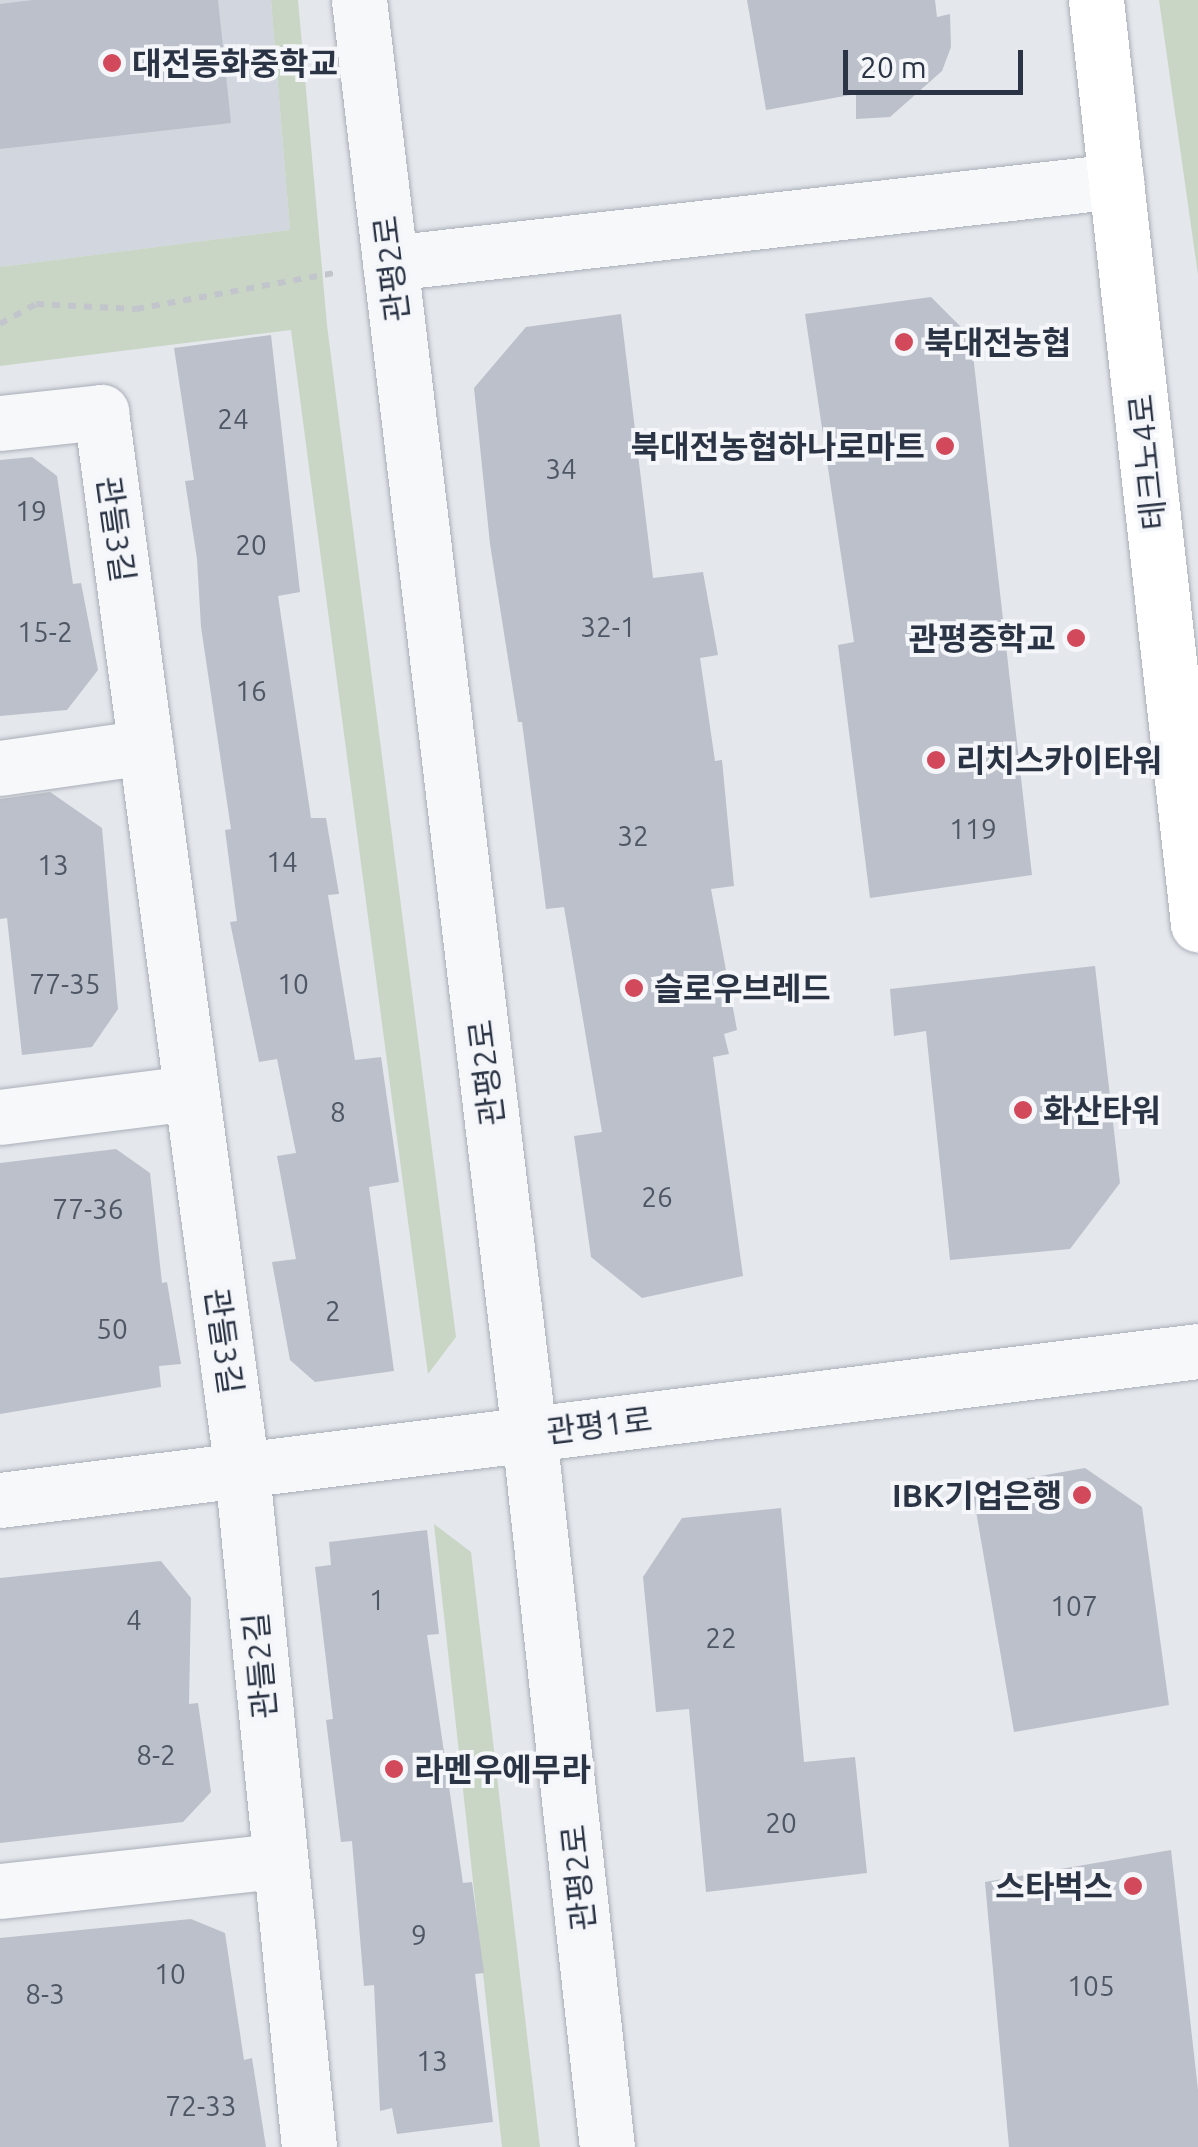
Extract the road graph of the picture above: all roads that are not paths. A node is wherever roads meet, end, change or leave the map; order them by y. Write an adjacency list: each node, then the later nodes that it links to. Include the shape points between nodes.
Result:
1 (359, 0): 4 (street, 관평2로)
2 (1096, 0): 3 (main road, 테크노4로)
3 (1116, 181): 4 (street); 8 (main road, 테크노4로)
4 (390, 263): 12 (street, 관평2로)
5 (0, 423): 6 (street, 관들3길, via 101,412)
6 (145, 748): 7 (street); 9 (street, 관들3길)
7 (0, 768)
8 (1198, 924)
9 (191, 1093): 10 (street); 13 (street, 관들3길)
10 (0, 1117)
11 (1198, 1351): 12 (street, 관평1로)
12 (529, 1434): 13 (street, 관평1로); 18 (street, 관평2로)
13 (242, 1471): 14 (street, 관평1로); 15 (street, 관들2길)
14 (0, 1500)
15 (277, 1861): 16 (street); 17 (street, 관들2길)
16 (0, 1891)
17 (309, 2147)
18 (607, 2147)

